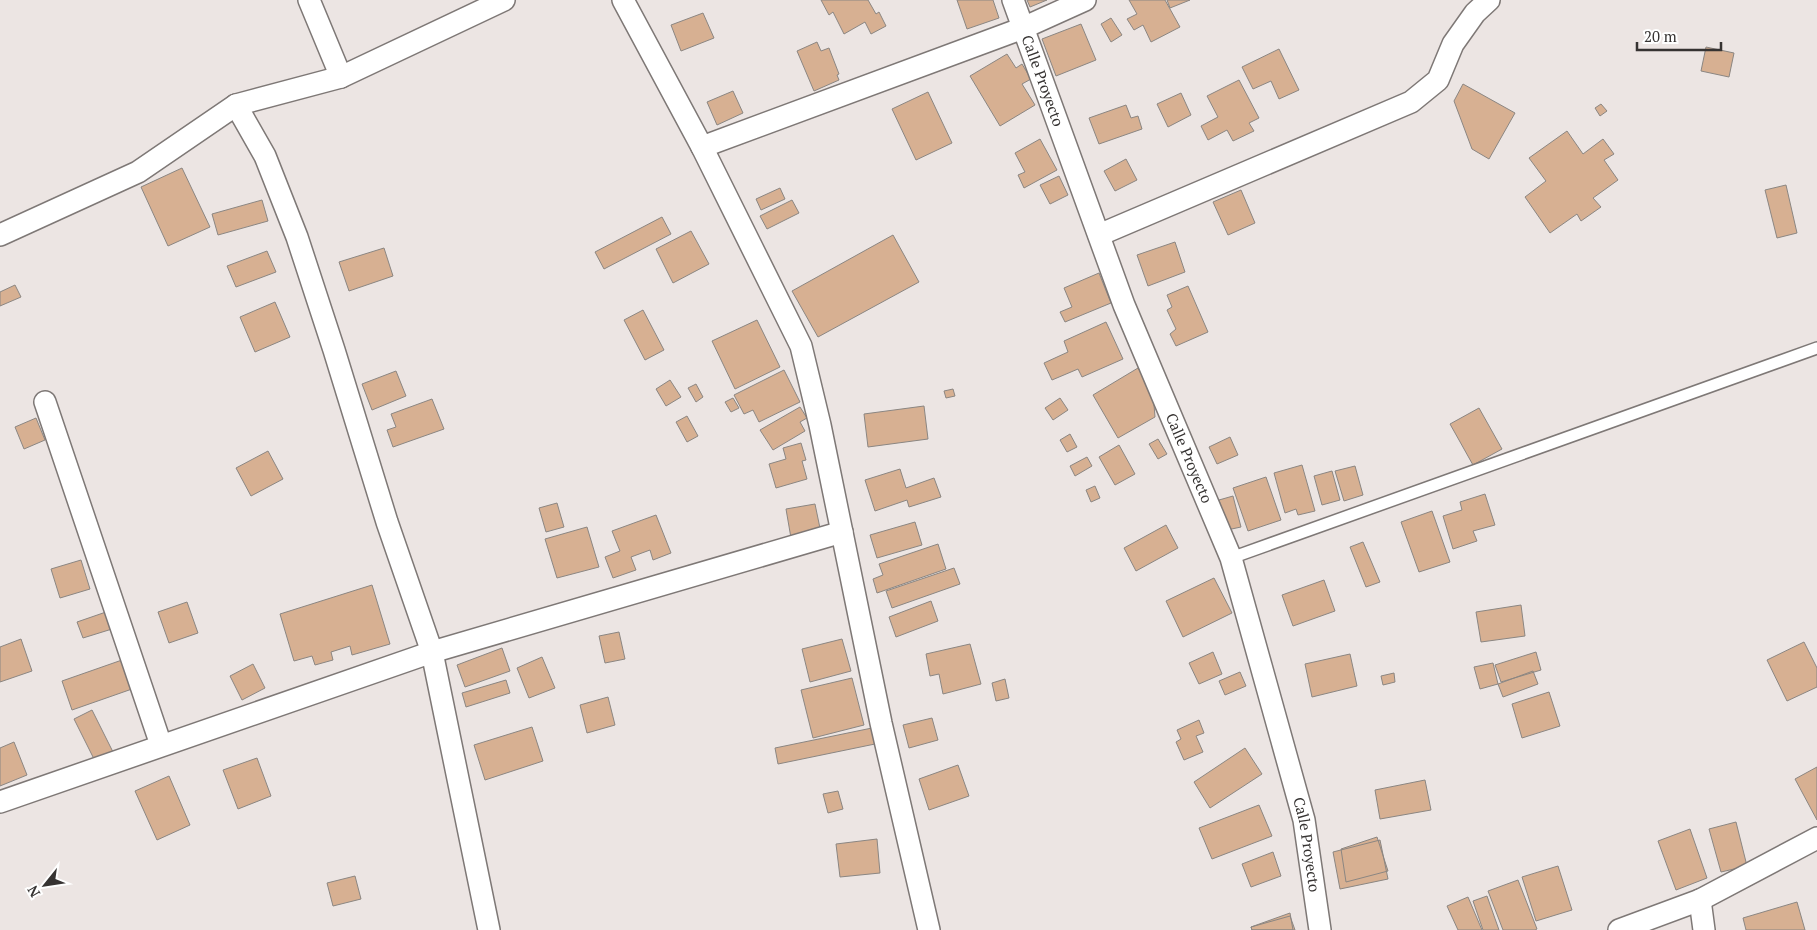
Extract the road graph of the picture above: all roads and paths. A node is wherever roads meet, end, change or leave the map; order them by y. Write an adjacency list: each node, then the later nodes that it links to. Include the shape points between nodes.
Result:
1 (309, 0): 8 (street)
2 (504, 0): 8 (street)
3 (623, 0): 10 (street)
4 (1013, 0): 7 (street, Calle Proyecto)
5 (1085, 0): 7 (street)
6 (1489, 0): 12 (street, via 1474,13 1454,44 1438,80 1411,102)
7 (1023, 28): 10 (street); 12 (street, Calle Proyecto)
8 (341, 76): 9 (street)
9 (236, 105): 11 (street, via 138,172); 17 (street, via 265,156 297,237 387,522)
10 (702, 147): 15 (street, via 801,346)
11 (0, 235)
12 (1098, 235): 16 (street, Calle Proyecto, via 1124,306)
13 (1817, 348): 16 (lane)
14 (45, 402): 18 (street)
15 (842, 532): 17 (street); 23 (street)
16 (1231, 558): 24 (street, Calle Proyecto, via 1304,820)
17 (432, 652): 18 (street); 22 (street)
18 (162, 745): 19 (street)
19 (0, 802)
20 (1817, 838): 21 (street)
21 (1700, 900): 25 (street); 26 (street)
22 (489, 930)
23 (928, 930)
24 (1320, 930)
25 (1619, 930)
26 (1704, 930)

